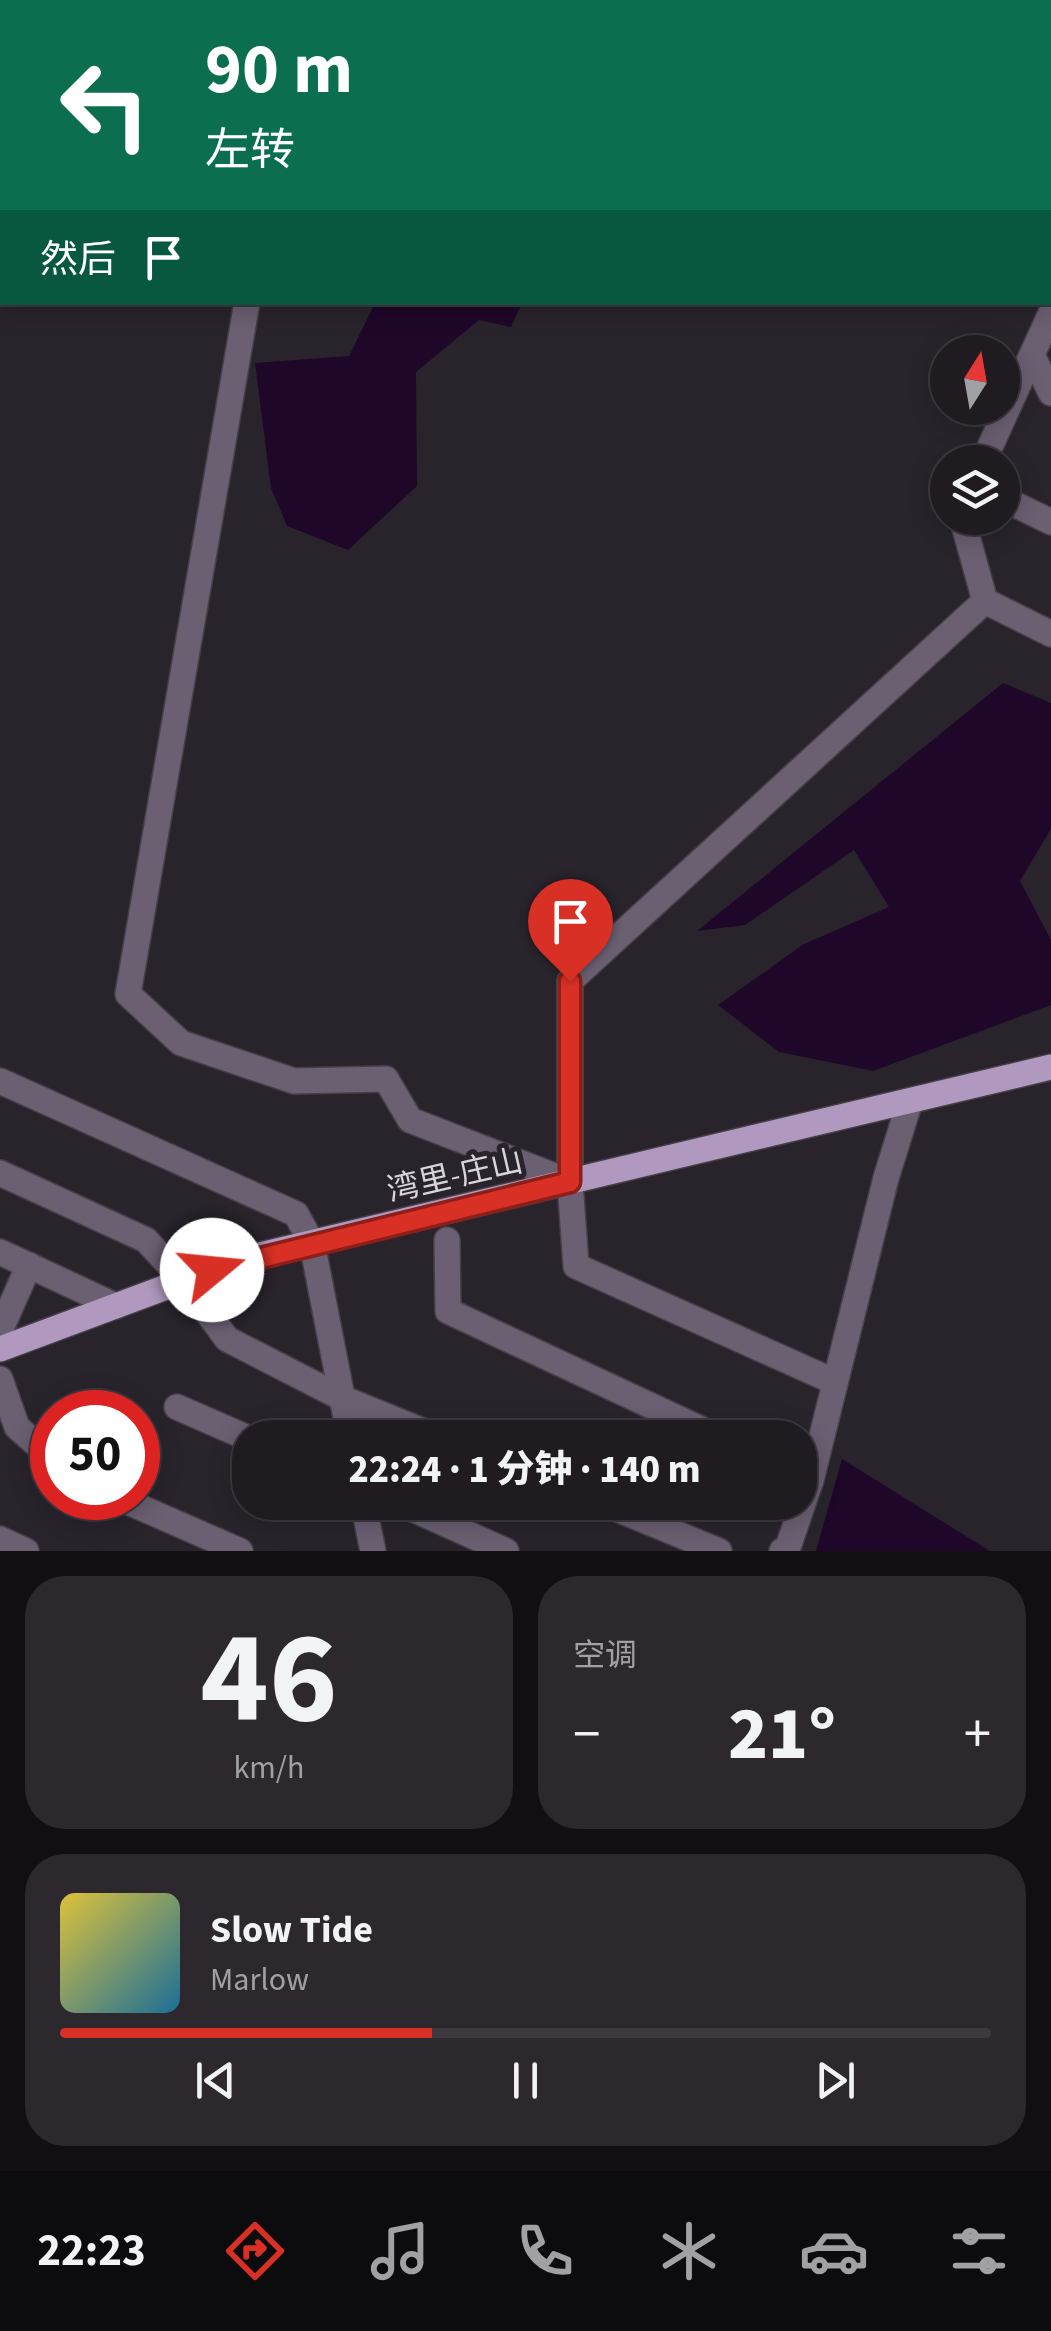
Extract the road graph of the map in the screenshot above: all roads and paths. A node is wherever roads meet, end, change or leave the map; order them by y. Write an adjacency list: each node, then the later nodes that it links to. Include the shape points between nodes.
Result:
1 (246, 305): 15 (street, via 128,994 181,1043 294,1082 386,1080 410,1120)
2 (1051, 313): 3 (street)
3 (1032, 355): 4 (street); 5 (street)
4 (1051, 393)
5 (991, 445)
6 (1020, 507): 7 (street)
7 (1051, 522)
8 (967, 535): 9 (street)
9 (986, 601): 10 (street); 15 (street, via 570,981)
10 (1051, 634)
11 (1051, 1067): 13 (main road, 湾里-庄山)
12 (0, 1080): 17 (street, via 296,1214)
13 (910, 1100): 15 (main road, 湾里-庄山); 25 (street)
14 (0, 1174): 20 (street, via 146,1240)
15 (570, 1182): 17 (main road, 湾里-庄山); 25 (street, via 576,1266)
16 (447, 1240): 30 (street, via 448,1311)
17 (312, 1243): 20 (main road, 湾里-庄山); 26 (street)
18 (0, 1252): 19 (street)
19 (29, 1266): 21 (street); 22 (street)
20 (184, 1281): 21 (main road, 湾里-庄山); 26 (street, via 227,1340)
21 (116, 1306): 23 (main road, 湾里-庄山)
22 (0, 1332)
23 (0, 1349)
24 (0, 1379): 32 (street, via 17,1427)
25 (835, 1382): 33 (street)
26 (342, 1398): 28 (street); 29 (street)
27 (177, 1407): 31 (street)
28 (346, 1420)
29 (396, 1420)
30 (681, 1420)
31 (232, 1431)
32 (30, 1439)
33 (817, 1441)
34 (160, 1516): 41 (street)
35 (367, 1520): 42 (street)
36 (437, 1520): 43 (street)
37 (644, 1520): 44 (street)
38 (792, 1520): 45 (street)
39 (0, 1539): 40 (street)
40 (26, 1551)
41 (240, 1551)
42 (373, 1551)
43 (506, 1551)
44 (719, 1551)
45 (782, 1551)

